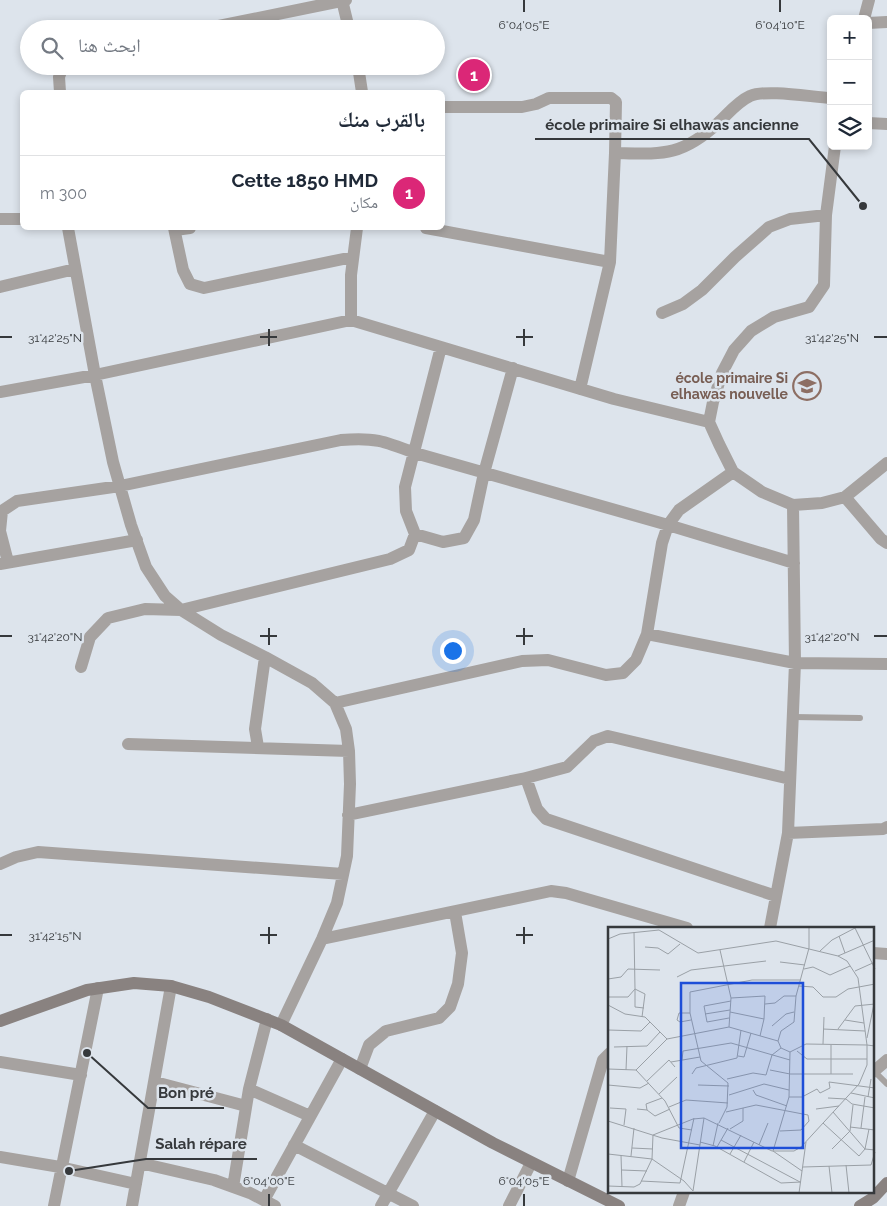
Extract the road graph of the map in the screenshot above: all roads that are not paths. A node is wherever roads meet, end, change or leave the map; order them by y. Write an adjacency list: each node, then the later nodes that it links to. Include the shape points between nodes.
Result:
1 (343, 0): 4 (street); 5 (street)
2 (869, 0): 3 (street)
3 (865, 15)
4 (247, 20)
5 (347, 20)
6 (887, 22): 7 (street)
7 (872, 23)
8 (60, 75): 10 (street)
9 (359, 75): 11 (street)
10 (60, 90)
11 (362, 90)
12 (827, 98): 17 (street, via 751,96 684,148 670,153)
13 (445, 107): 17 (street, via 522,107 549,98 611,98 616,102)
14 (872, 123): 15 (street)
15 (887, 124)
16 (834, 150): 18 (street)
17 (615, 153): 26 (street)
18 (826, 215): 29 (street, via 790,219 769,227 702,290 683,304); 36 (street, via 824,285 810,307 774,317 751,331 734,350 722,373)
19 (20, 218): 20 (street)
20 (0, 219)
21 (68, 230): 27 (street)
22 (175, 230): 25 (street, via 183,270 190,284 204,288)
23 (358, 230): 25 (street)
24 (437, 230): 26 (street)
25 (353, 257): 30 (street)
26 (610, 262): 34 (street)
27 (75, 268): 28 (street); 33 (street)
28 (0, 287)
29 (662, 313)
30 (351, 320): 31 (street); 33 (street)
31 (442, 347): 32 (street); 37 (street)
32 (513, 368): 34 (street); 40 (street)
33 (95, 375): 35 (street); 41 (street)
34 (580, 389): 36 (street)
35 (0, 392)
36 (709, 422): 39 (street)
37 (415, 453): 40 (street); 41 (street, via 383,440 341,440); 45 (street, via 405,487 406,511)
38 (887, 463): 42 (street)
39 (733, 472): 43 (street, via 762,492); 44 (street, via 679,510)
40 (484, 473): 44 (street); 45 (street, via 474,520 464,538 443,542)
41 (120, 486): 46 (street); 48 (street, via 17,501 2,511 0,531)
42 (845, 497): 43 (street); 47 (street)
43 (793, 505): 49 (street)
44 (668, 524): 49 (street); 51 (street)
45 (415, 534): 50 (street, via 409,550 390,559)
46 (137, 540): 48 (street); 50 (street, via 146,567 165,596)
47 (887, 543)
48 (4, 563)
49 (794, 563): 53 (street)
50 (181, 610): 52 (street, via 220,636); 55 (street, via 145,609 108,618 90,637)
51 (647, 634): 53 (street); 56 (street, via 636,660 623,673 606,675 548,660 522,661)
52 (265, 656): 56 (street, via 312,684); 60 (street, via 255,729)
53 (795, 663): 54 (street); 57 (street)
54 (887, 664)
55 (81, 667)
56 (334, 703): 61 (street, via 346,729)
57 (793, 717): 58 (lane); 63 (street)
58 (860, 718)
59 (128, 744): 60 (street)
60 (258, 747): 61 (street)
61 (349, 751): 64 (street)
62 (526, 778): 63 (street, via 567,767 594,740 608,736); 64 (street); 69 (street, via 537,809 546,819)
63 (790, 779): 66 (street)
64 (348, 816): 68 (street)
65 (887, 827): 66 (street)
66 (788, 833): 69 (street)
67 (0, 864): 68 (street, via 38,852)
68 (343, 874): 73 (street, via 337,903)
69 (776, 896): 72 (street)
70 (455, 912): 71 (street, via 551,891 566,892); 73 (street); 85 (street, via 462,953 458,984 450,1007 439,1018 386,1031 370,1045)
71 (684, 927)
72 (770, 927)
73 (322, 940): 80 (street)
74 (874, 954): 75 (street)
75 (887, 954)
76 (171, 986): 77 (street, via 134,983); 78 (street); 88 (street)
77 (98, 988): 79 (street); 87 (street)
78 (267, 1019): 80 (street); 90 (street)
79 (0, 1021)
80 (281, 1025): 82 (street)
81 (608, 1055): 99 (street, via 603,1060)
82 (342, 1059): 85 (street); 93 (street)
83 (887, 1060): 86 (street)
84 (0, 1062): 87 (street)
85 (360, 1069): 92 (street)
86 (874, 1072): 89 (lane)
87 (81, 1075): 98 (street)
88 (155, 1082): 91 (street); 97 (street)
89 (887, 1084)
90 (249, 1089): 91 (street); 93 (street)
91 (246, 1106): 102 (street)
92 (435, 1111): 96 (street); 103 (street)
93 (310, 1116): 94 (street)
94 (294, 1145): 103 (street); 104 (street)
95 (0, 1157): 98 (street)
96 (531, 1162): 99 (street); 109 (street)
97 (140, 1163): 101 (street); 102 (street)
98 (60, 1167): 101 (street); 105 (street)
99 (568, 1181): 110 (street)
100 (887, 1183): 111 (street)
101 (136, 1184): 106 (street)
102 (233, 1187): 104 (street)
103 (388, 1193): 107 (street); 108 (street)
104 (270, 1203)
105 (54, 1206)
106 (132, 1206)
107 (381, 1206)
108 (413, 1206)
109 (509, 1206)
110 (617, 1206)
111 (860, 1206)

